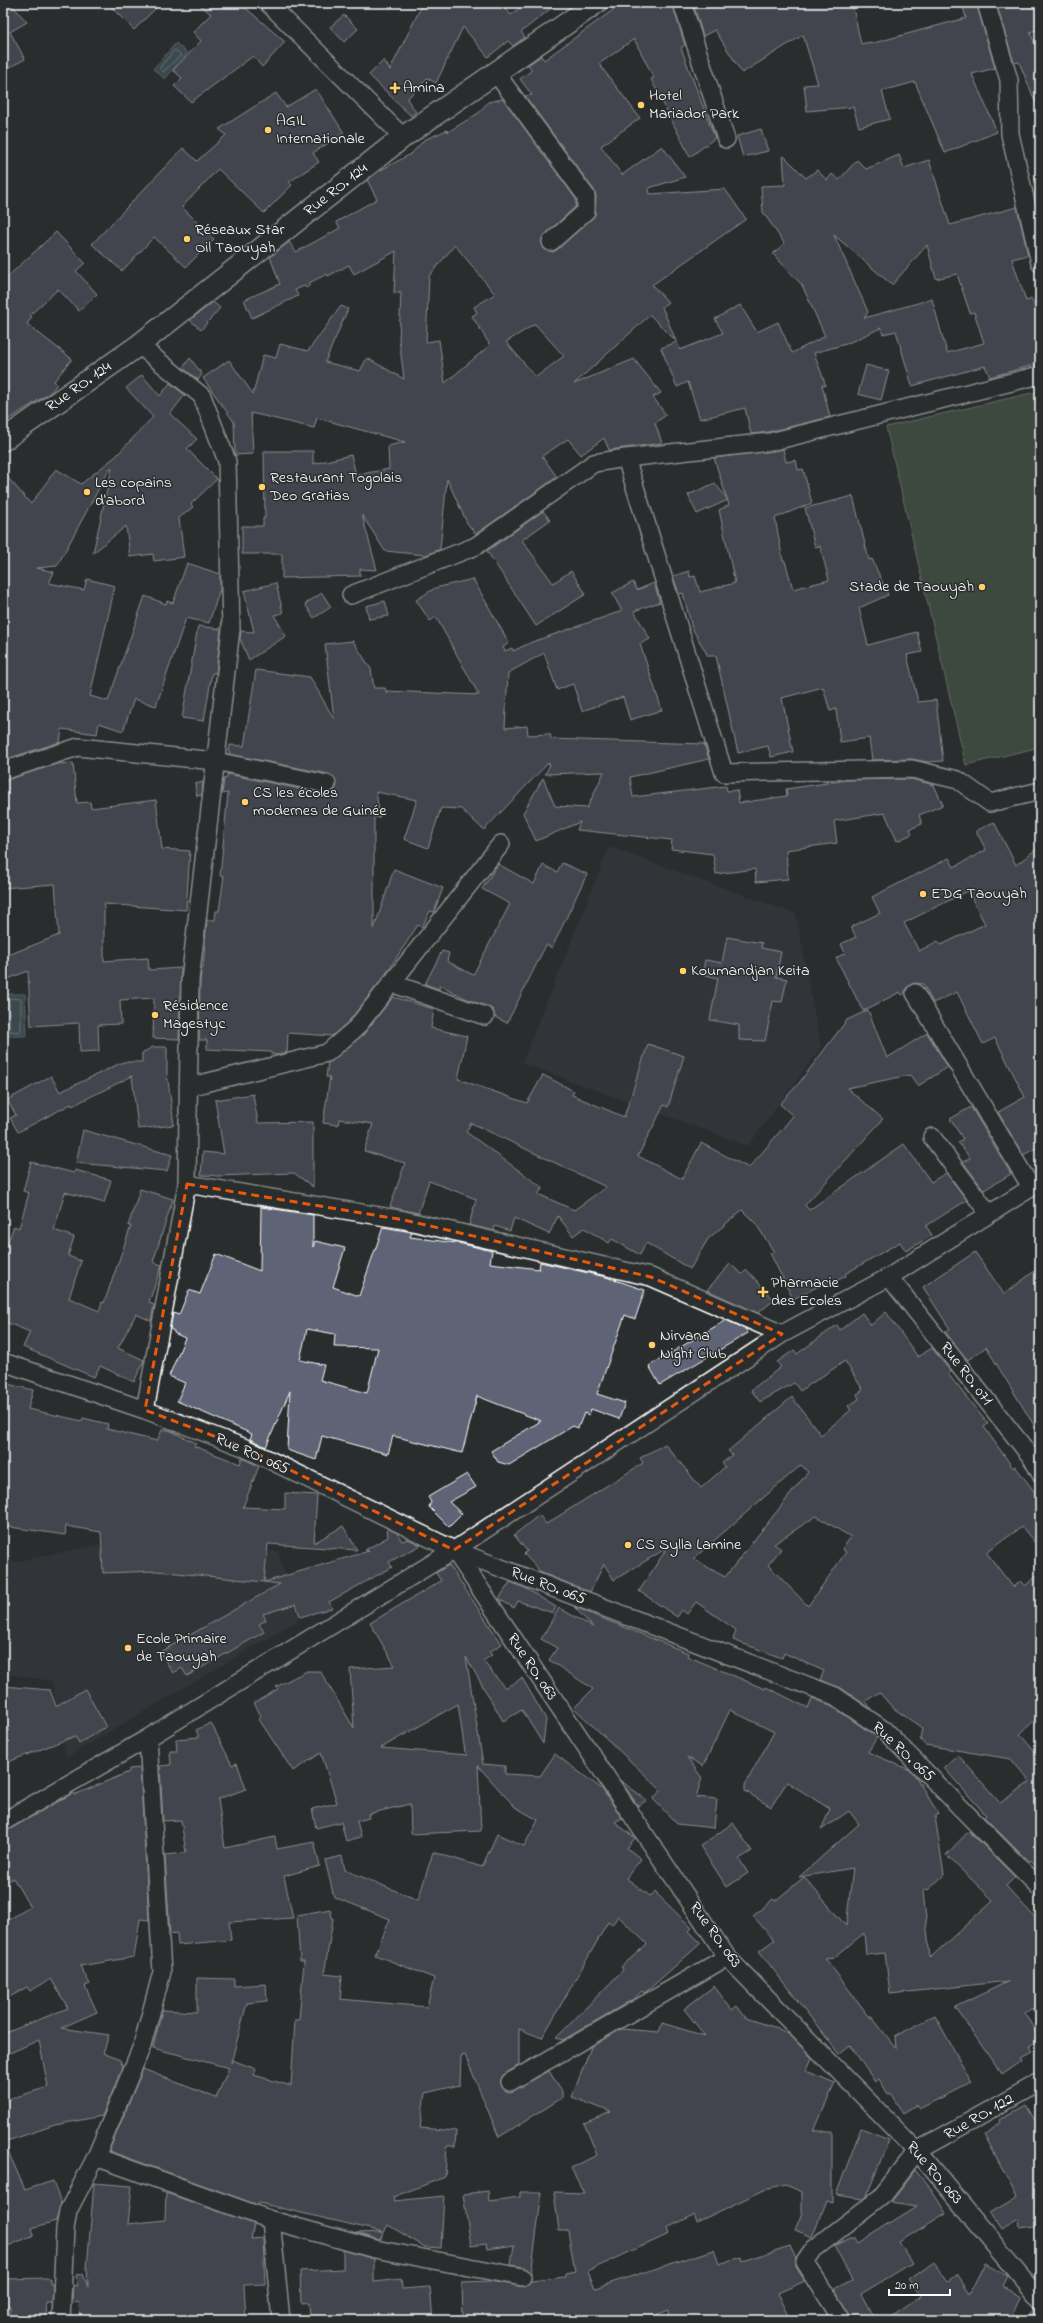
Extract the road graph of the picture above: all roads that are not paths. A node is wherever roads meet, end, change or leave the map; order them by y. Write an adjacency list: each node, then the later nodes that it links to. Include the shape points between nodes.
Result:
1 (268, 3): 6 (street)
2 (596, 3): 5 (street, Rue RO. 124)
3 (682, 3): 7 (street)
4 (986, 3): 9 (street, via 1009,80 1010,134)
5 (496, 72): 6 (street, Rue RO. 124); 8 (street, via 586,196 586,210)
6 (403, 137): 10 (street, Rue RO. 124)
7 (726, 139)
8 (551, 242)
9 (1040, 263)
10 (139, 345): 12 (street, Rue RO. 124); 15 (street, via 202,396 227,461 231,630)
11 (1040, 375): 13 (street, via 770,442)
12 (3, 440)
13 (626, 458): 14 (street, via 594,463 476,546); 18 (street, via 724,774 912,769 958,780 990,803)
14 (351, 595)
15 (215, 761): 16 (street, via 78,747); 17 (street); 23 (street, via 190,980)
16 (3, 771)
17 (327, 784)
18 (1040, 791)
19 (501, 844): 20 (street)
20 (391, 983): 22 (street); 23 (street, via 356,1028 327,1054)
21 (915, 993): 26 (street)
22 (485, 1016)
23 (188, 1087): 25 (street)
24 (932, 1137): 27 (street)
25 (187, 1184): 29 (street, via 404,1220 651,1277); 31 (street)
26 (1035, 1185): 27 (street)
27 (988, 1214): 28 (street)
28 (889, 1277): 29 (street); 32 (street, Rue RO. 071, via 1032,1458)
29 (782, 1334): 33 (street)
30 (3, 1362): 31 (street, Rue RO. 065)
31 (144, 1410): 33 (street, Rue RO. 065, via 243,1447)
32 (1040, 1473)
33 (454, 1550): 34 (street); 36 (street, Rue RO. 065, via 835,1696 884,1730); 37 (street, Rue RO. 063)
34 (148, 1738): 35 (street); 41 (street, via 162,1972 142,2046)
35 (3, 1822)
36 (1040, 1888)
37 (727, 1957): 38 (street); 40 (street, Rue RO. 063)
38 (510, 2082)
39 (1040, 2082): 40 (street, Rue RO. 122)
40 (917, 2152): 44 (street, Rue RO. 063); 47 (street, via 881,2197 814,2249 806,2262)
41 (96, 2157): 42 (street); 45 (street, via 68,2211)
42 (271, 2220): 43 (street, via 375,2249); 46 (street)
43 (522, 2277)
44 (1040, 2299)
45 (61, 2320)
46 (281, 2320)
47 (842, 2320)

